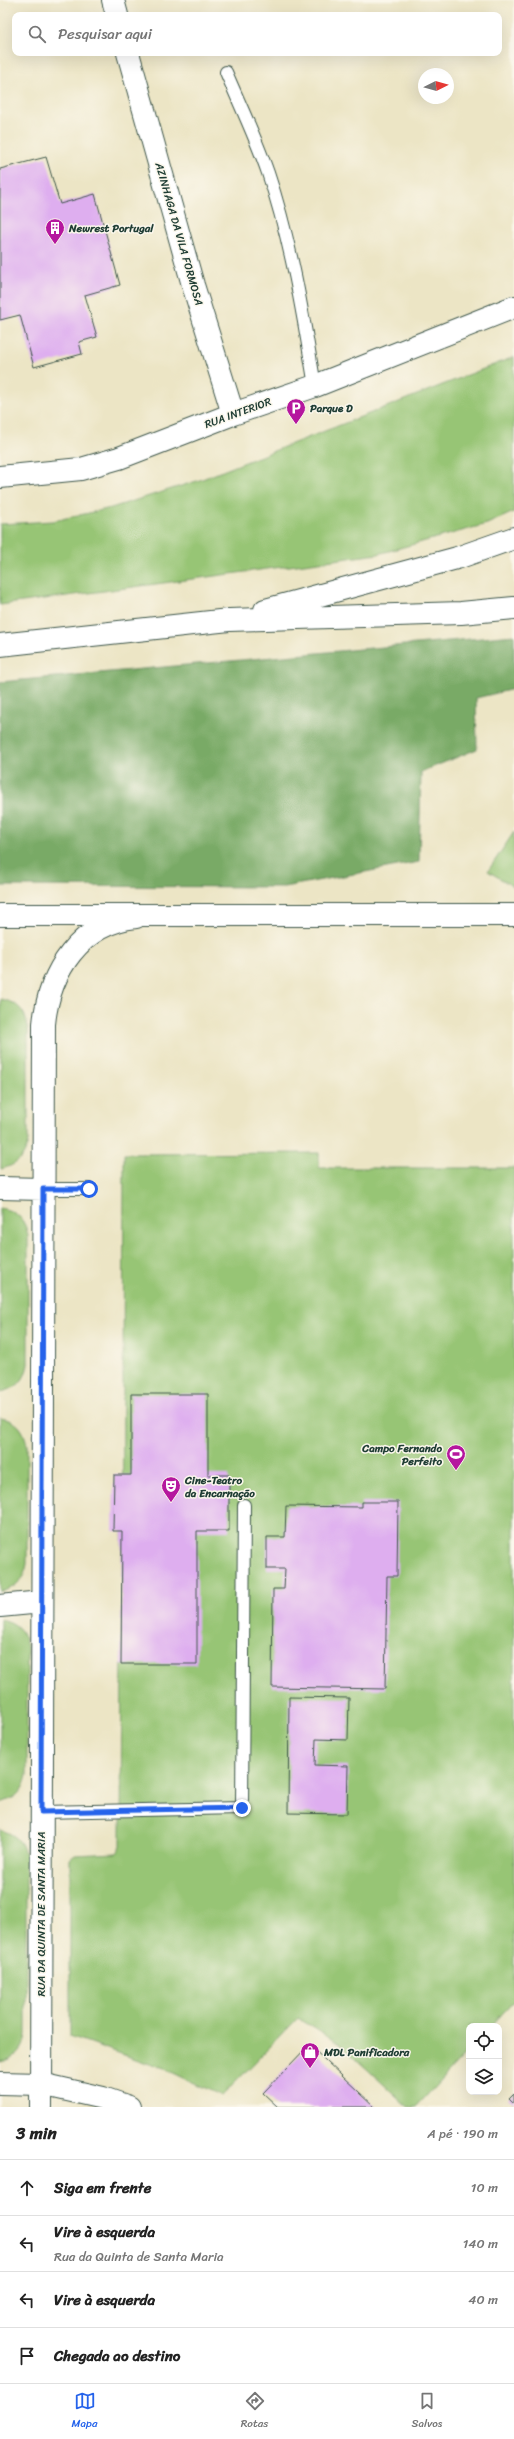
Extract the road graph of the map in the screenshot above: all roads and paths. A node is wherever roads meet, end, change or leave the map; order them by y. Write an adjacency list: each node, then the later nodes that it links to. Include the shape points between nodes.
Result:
1 (113, 0): 2 (main road)
2 (116, 12)
3 (129, 56): 7 (main road, AZINHAGA DA VILA FORMOSA, via 193,285)
4 (226, 72): 6 (lane, via 268,172 283,223 303,316)
5 (514, 307): 6 (main road, RUA INTERIOR)
6 (314, 386): 7 (main road, RUA INTERIOR)
7 (233, 414): 8 (main road, RUA INTERIOR, via 119,458 81,469)
8 (0, 477)
9 (514, 538): 11 (main road, via 457,558)
10 (514, 608): 11 (main road, via 461,613)
11 (229, 620): 12 (main road)
12 (0, 645)
13 (0, 915): 15 (main road)
14 (514, 915): 15 (main road)
15 (151, 916): 17 (main road, RUA DA QUINTA DE SANTA MARIA, via 130,918 110,924 92,934 62,964 52,983 46,1003 44,1024)
16 (0, 1188): 17 (main road)
17 (43, 1189): 18 (lane); 20 (main road, RUA DA QUINTA DE SANTA MARIA)
18 (89, 1189)
19 (244, 1505): 22 (lane, via 242,1808)
20 (42, 1602): 21 (main road); 22 (main road, RUA DA QUINTA DE SANTA MARIA)
21 (0, 1606)
22 (41, 1812): 24 (main road, RUA DA QUINTA DE SANTA MARIA)
23 (0, 2083): 24 (main road)
24 (41, 2084): 25 (main road, RUA DA QUINTA DE SANTA MARIA); 26 (main road, via 103,2098)
25 (41, 2107)
26 (129, 2107)

